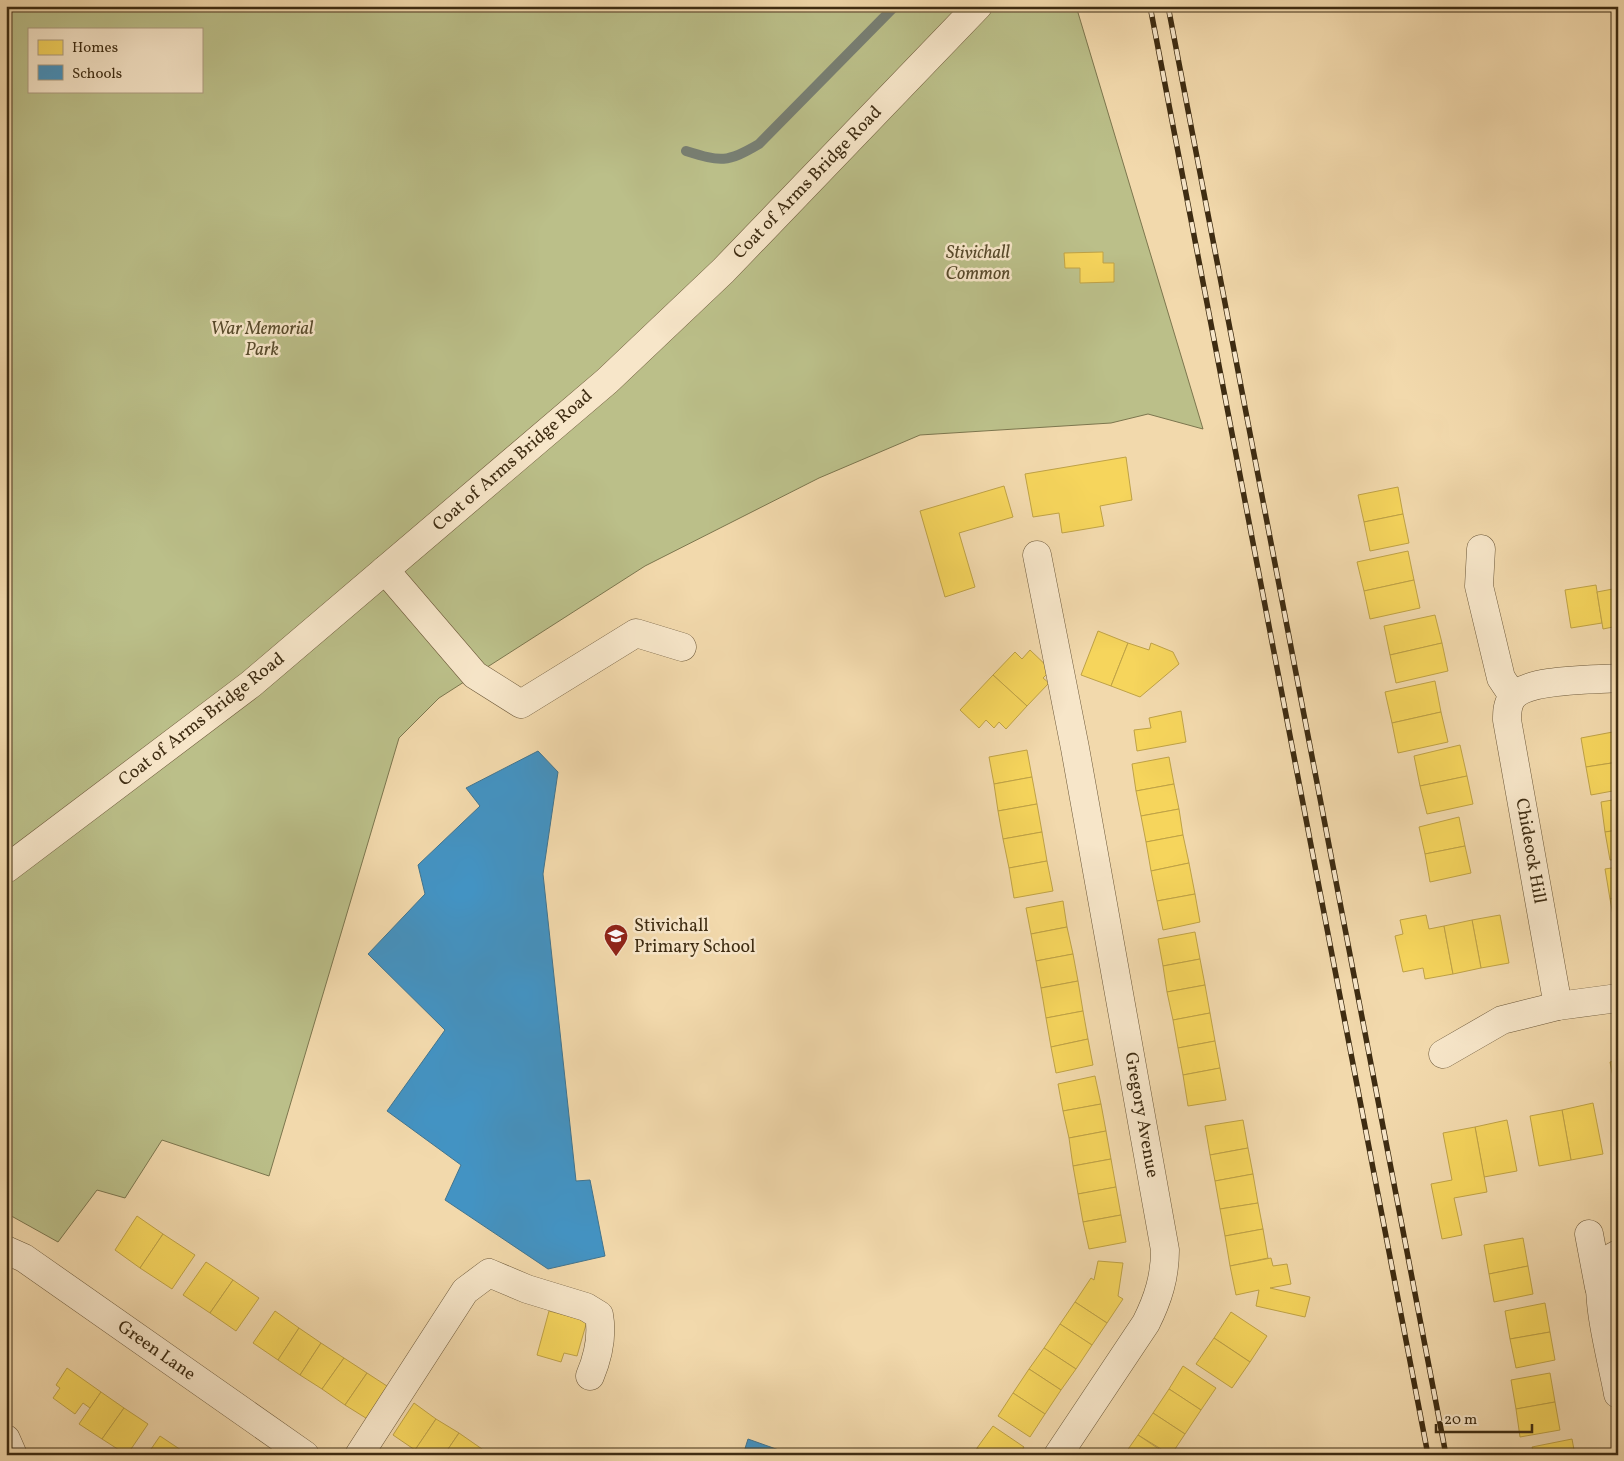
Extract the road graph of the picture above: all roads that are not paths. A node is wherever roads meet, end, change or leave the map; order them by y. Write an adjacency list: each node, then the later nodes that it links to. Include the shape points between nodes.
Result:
1 (978, 6): 4 (street, Coat of Arms Bridge Road, via 723,271 607,381)
2 (1481, 550): 7 (street, via 1479,586 1501,678)
3 (1037, 555): 22 (street, Gregory Avenue, via 1075,748 1163,1235 1165,1262 1157,1301 1146,1323)
4 (385, 570): 5 (street, via 475,674 521,704 636,633); 8 (street, Coat of Arms Bridge Road, via 251,684)
5 (682, 647)
6 (1618, 678): 7 (street, via 1536,684)
7 (1513, 696): 10 (street, Chideock Hill, via 1507,708 1507,720)
8 (6, 869)
9 (1618, 998): 10 (street)
10 (1558, 1006): 11 (street, via 1502,1020)
11 (1443, 1054)
12 (1590, 1234): 15 (street)
13 (6, 1250): 20 (street, Green Lane, via 32,1264)
14 (1618, 1254): 15 (street, via 1610,1258 1602,1270)
15 (1600, 1291): 17 (street)
16 (590, 1376): 21 (street, via 598,1358 601,1326 598,1315 586,1307 489,1273 464,1292)
17 (1618, 1394)
18 (6, 1439): 19 (street)
19 (13, 1455)
20 (305, 1455)
21 (358, 1455)
22 (1058, 1455)

